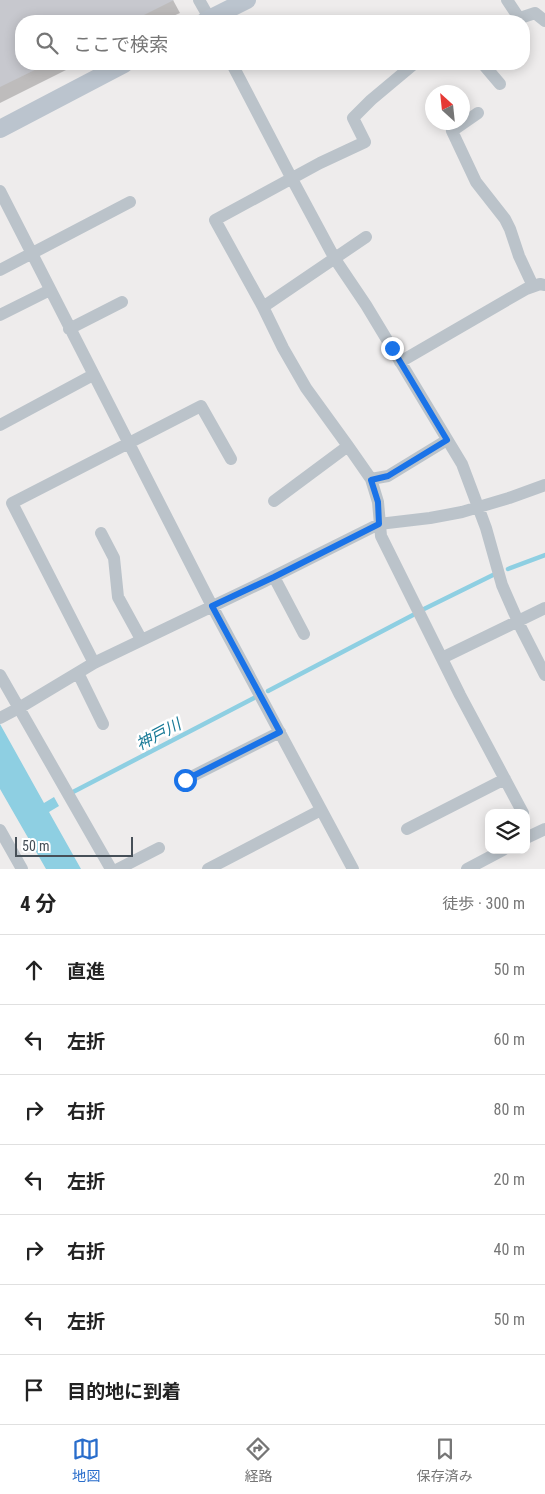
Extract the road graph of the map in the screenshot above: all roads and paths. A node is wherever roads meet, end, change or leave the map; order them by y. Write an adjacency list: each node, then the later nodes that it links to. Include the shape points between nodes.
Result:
1 (199, 0): 4 (street)
2 (247, 0): 5 (street)
3 (507, 0): 6 (street)
4 (206, 15)
5 (218, 15)
6 (513, 15)
7 (529, 15): 8 (street, via 535,13)
8 (545, 20)
9 (113, 70): 15 (street)
10 (235, 70): 16 (street)
11 (407, 70): 16 (street, via 353,118 365,142)
12 (488, 70): 13 (street)
13 (500, 84)
14 (478, 112): 23 (street, via 452,131 476,182 505,219 519,256)
15 (0, 129)
16 (292, 179): 21 (street); 26 (street, via 215,220)
17 (0, 191): 20 (street)
18 (130, 202): 20 (street)
19 (366, 238): 21 (street)
20 (31, 254): 22 (street); 24 (street)
21 (335, 259): 26 (street); 29 (street)
22 (0, 270)
23 (539, 286): 29 (street, via 526,289)
24 (50, 290): 27 (street); 28 (street)
25 (122, 302): 28 (street)
26 (263, 307): 34 (street, via 306,388)
27 (0, 315)
28 (70, 329): 30 (street)
29 (400, 362): 32 (street)
30 (93, 375): 31 (street); 33 (street)
31 (0, 425)
32 (447, 440): 36 (street, via 388,476); 39 (street, via 462,464)
33 (128, 443): 35 (street, via 201,406); 43 (street); 49 (street, via 12,503)
34 (348, 446): 36 (street); 38 (street)
35 (231, 459)
36 (371, 480): 40 (street, via 378,502)
37 (545, 485): 39 (street)
38 (274, 501)
39 (479, 507): 40 (street, via 430,518); 45 (street, via 502,585)
40 (379, 524): 42 (street); 48 (street, via 381,536)
41 (101, 533): 47 (street, via 114,558 118,598)
42 (274, 577): 43 (street); 46 (street)
43 (212, 606): 47 (street); 55 (street)
44 (545, 608): 45 (street)
45 (517, 621): 48 (street); 52 (street)
46 (304, 634)
47 (141, 639): 49 (street)
48 (442, 658): 57 (street)
49 (94, 662): 50 (street)
50 (78, 673): 53 (street); 54 (street)
51 (0, 675): 53 (street)
52 (545, 675)
53 (10, 713): 65 (street)
54 (103, 724)
55 (280, 732): 56 (street); 59 (street)
56 (185, 780)
57 (505, 780): 58 (street); 60 (street)
58 (520, 809)
59 (321, 810): 67 (street); 68 (street)
60 (407, 829)
61 (0, 830): 64 (street)
62 (159, 848): 66 (street)
63 (496, 854): 69 (street)
64 (22, 869)
65 (111, 869)
66 (118, 869)
67 (208, 869)
68 (353, 869)
69 (468, 869)

